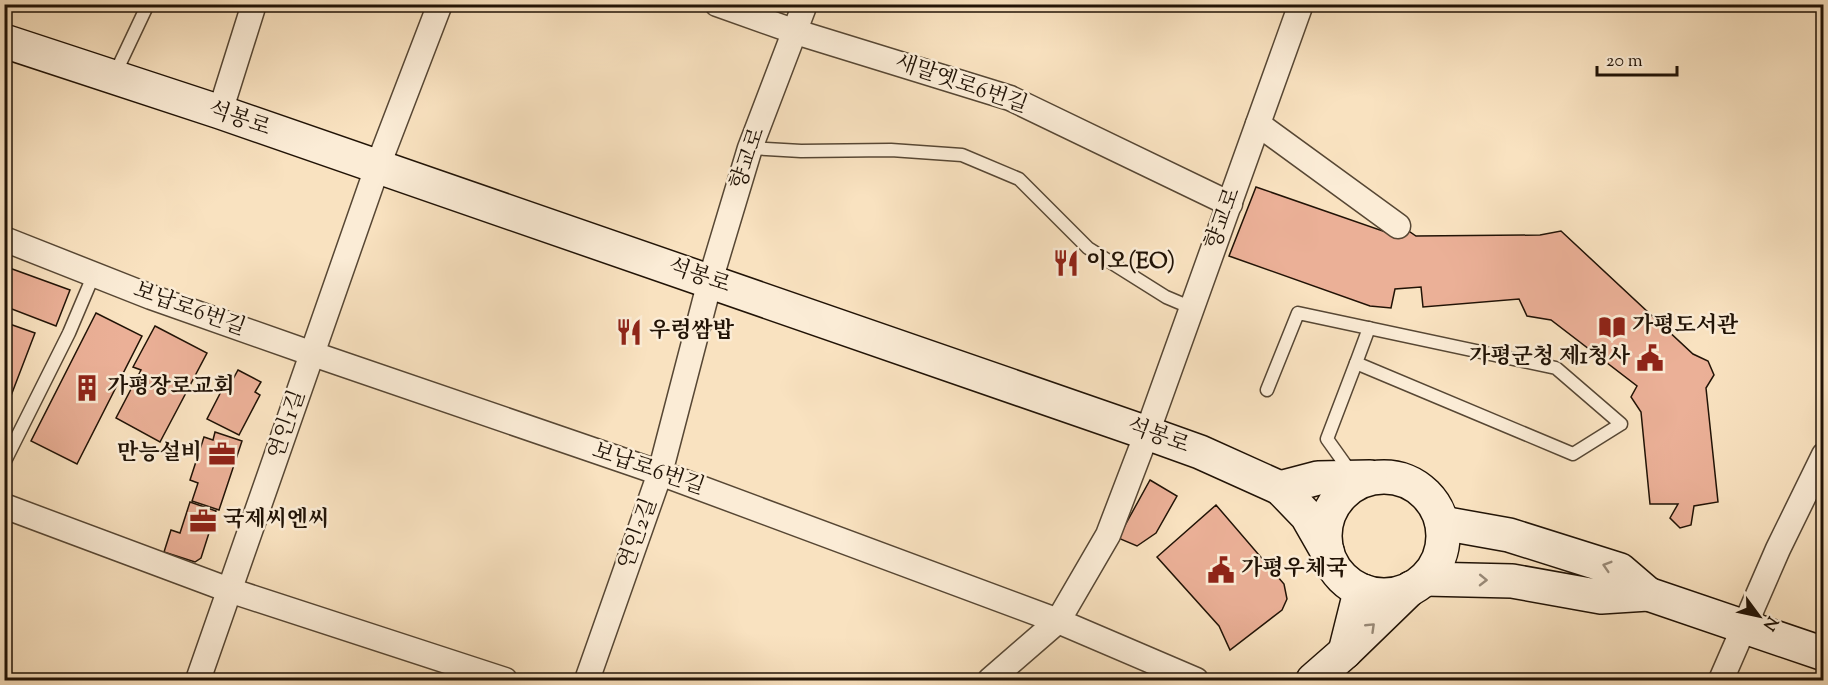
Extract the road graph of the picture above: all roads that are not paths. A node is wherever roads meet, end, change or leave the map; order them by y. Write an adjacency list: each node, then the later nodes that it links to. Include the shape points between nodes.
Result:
1 (148, 4): 9 (lane)
2 (254, 4): 10 (street)
3 (440, 4): 13 (street, 연인1길)
4 (717, 4): 7 (street, 새말옛로6번길)
5 (806, 4): 7 (street, 향교로)
6 (1301, 4): 11 (street, 향교로)
7 (796, 32): 12 (street, 향교로); 14 (street, 새말옛로6번길, via 1011,98)
8 (4, 41): 9 (main road, 석봉로)
9 (113, 77): 10 (main road, 석봉로)
10 (220, 112): 13 (main road, 석봉로)
11 (1258, 124): 14 (street, 향교로); 15 (street)
12 (750, 148): 18 (street, 향교로); 19 (lane, via 962,155 1020,179 1088,248 1166,297)
13 (377, 168): 18 (main road, 석봉로); 21 (street, 연인1길)
14 (1230, 204): 19 (street, 향교로)
15 (1398, 226)
16 (4, 239): 17 (street, 보납로6번길)
17 (94, 274): 21 (street, 보납로6번길); 26 (lane)
18 (710, 281): 24 (main road, 석봉로); 27 (street, 연인2길)
19 (1192, 308): 24 (street, 향교로)
20 (1369, 328): 22 (lane); 22 (lane, via 1556,368 1621,424 1573,454); 23 (lane, via 1298,313)
21 (313, 354): 27 (street, 보납로6번길); 34 (street, 연인1길)
22 (1356, 363): 28 (lane, via 1327,439)
23 (1267, 390)
24 (1147, 433): 29 (main road, 석봉로); 37 (street, 향교로, via 1108,535)
25 (1824, 455): 38 (street)
26 (4, 463)
27 (660, 473): 37 (street, 보납로6번길); 43 (street, 연인2길)
28 (1366, 478): 29 (main road, via 1318,478); 31 (main road, via 1399,479 1418,488 1429,497); 32 (main road, via 1342,495 1331,511)
29 (1280, 488): 32 (main road, via 1307,516)
30 (4, 506): 34 (street)
31 (1442, 523): 33 (main road, via 1441,553 1435,567); 36 (main road, one-way to 31, via 1620,570 1509,535)
32 (1327, 550): 35 (main road, via 1334,568)
33 (1418, 583): 35 (main road, via 1387,594); 36 (main road, one-way to 36, via 1512,581 1601,597); 39 (main road, one-way to 33)
34 (230, 590): 41 (street, 연인1길); 42 (street)
35 (1363, 591): 39 (main road)
36 (1648, 594): 38 (main road)
37 (1058, 621): 44 (street, 향교로); 45 (street, 보납로6번길)
38 (1743, 627): 40 (main road); 47 (street)
39 (1345, 652): 46 (main road)
40 (1824, 654)
41 (198, 681)
42 (505, 681)
43 (586, 681)
44 (990, 681)
45 (1196, 681)
46 (1313, 681)
47 (1721, 681)

